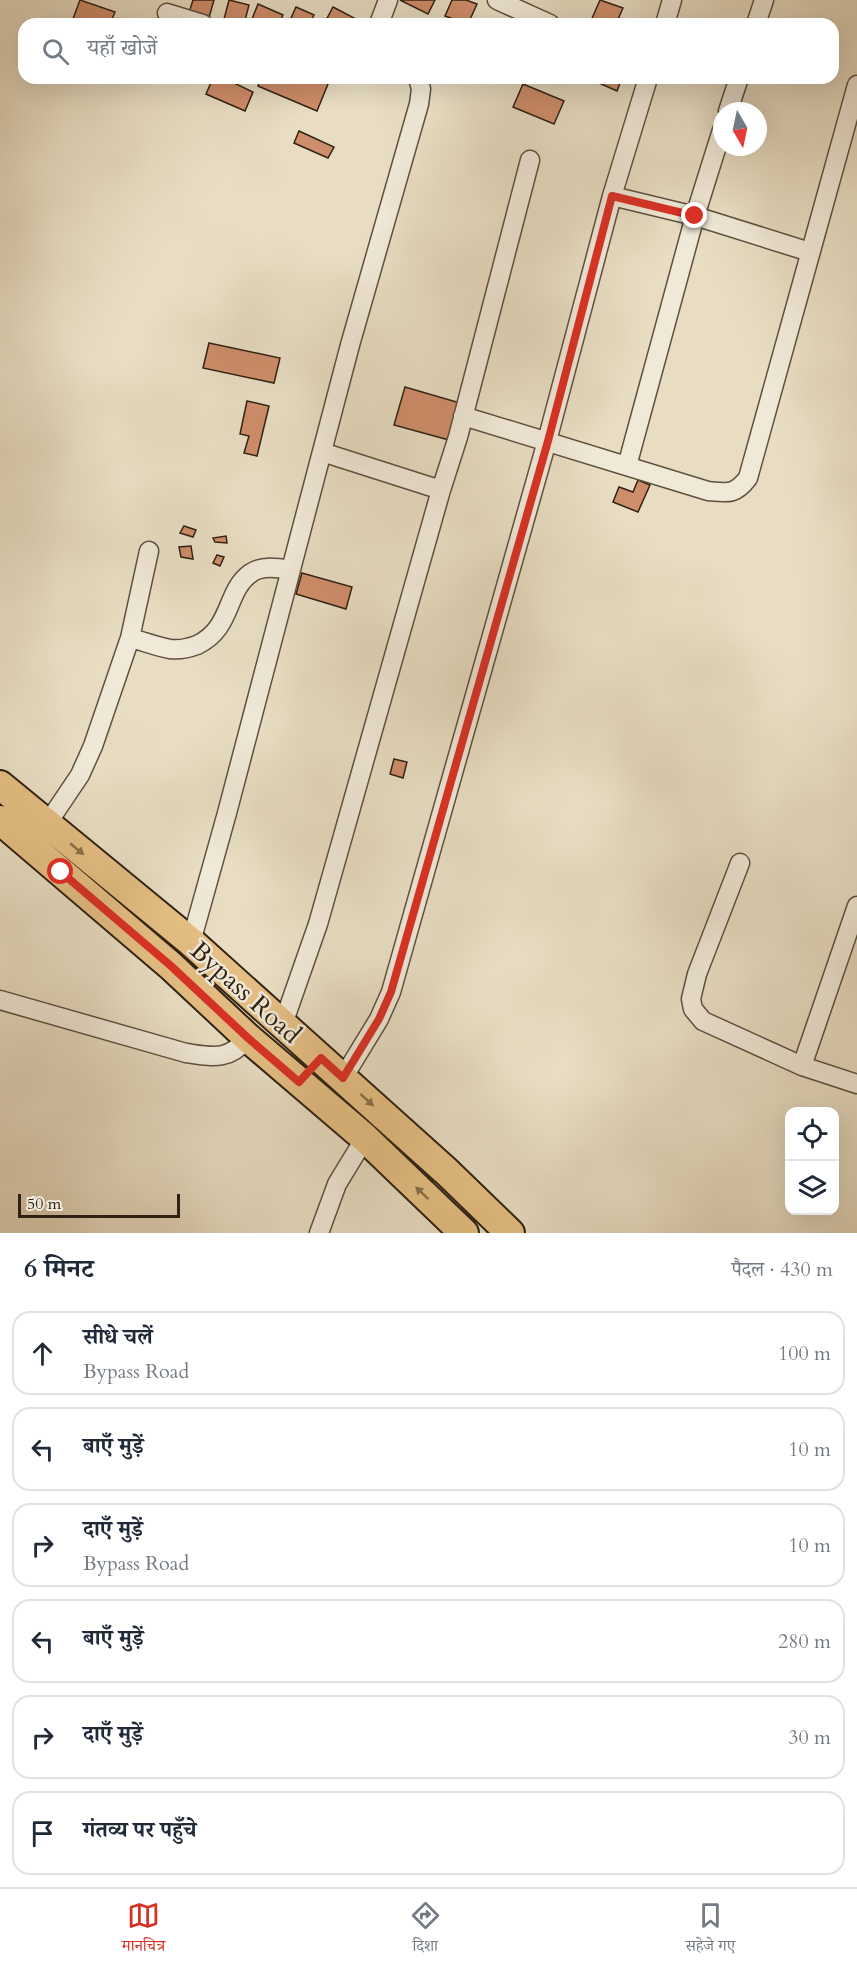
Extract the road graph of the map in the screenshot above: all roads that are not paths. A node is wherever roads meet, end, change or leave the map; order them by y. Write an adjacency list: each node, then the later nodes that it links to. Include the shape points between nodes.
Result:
1 (387, 0): 7 (street)
2 (497, 0): 8 (street)
3 (672, 0): 9 (street)
4 (764, 0): 10 (street)
5 (167, 13): 6 (street)
6 (183, 18)
7 (381, 18)
8 (537, 18)
9 (666, 18)
10 (758, 18)
11 (420, 84): 23 (street, via 419,104)
12 (646, 84): 18 (street)
13 (737, 84): 15 (street)
14 (857, 85): 20 (street)
15 (731, 102)
16 (714, 156): 19 (street)
17 (530, 160): 21 (street)
18 (612, 196): 19 (street); 22 (street)
19 (695, 216): 20 (street); 24 (street)
20 (810, 252): 24 (street, via 748,478 740,488 729,493 708,491)
21 (463, 416): 22 (street); 25 (street)
22 (548, 441): 24 (street); 40 (street, via 391,992)
23 (322, 452): 25 (street); 27 (street)
24 (627, 466)
25 (441, 490): 36 (street, via 318,924)
26 (149, 551): 28 (street)
27 (291, 570): 28 (street, via 269,567 251,572 220,628 191,648 171,649); 34 (street)
28 (130, 638): 31 (street, via 93,746 80,775)
29 (0, 785): 31 (main road, Bypass Road)
30 (0, 820): 37 (main road, Bypass Road, via 171,966)
31 (47, 824): 34 (main road, Bypass Road, one-way to 34)
32 (740, 863): 39 (street, via 697,974 691,999 693,1009 703,1022)
33 (857, 906): 39 (street)
34 (191, 942): 36 (main road, Bypass Road)
35 (0, 1000): 37 (street, via 186,1053 229,1055)
36 (283, 1024): 38 (main road, Bypass Road)
37 (248, 1038): 41 (main road, Bypass Road)
38 (321, 1058): 40 (main road, Bypass Road); 41 (main road)
39 (802, 1066): 42 (street)
40 (343, 1078): 46 (main road, Bypass Road, one-way to 46)
41 (299, 1082): 43 (main road, Bypass Road)
42 (857, 1084)
43 (365, 1138): 44 (main road, Bypass Road, one-way to 43); 45 (street, via 337,1184)
44 (463, 1232)
45 (319, 1233)
46 (510, 1233)

